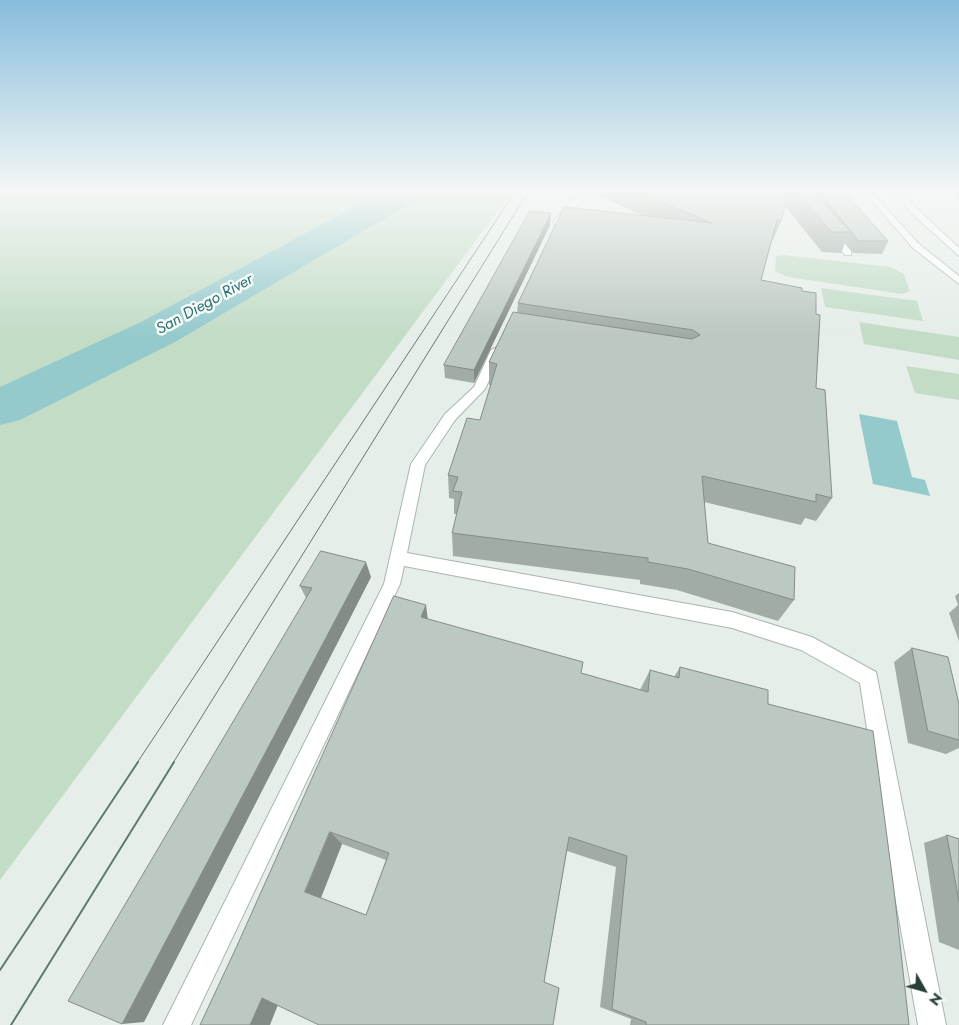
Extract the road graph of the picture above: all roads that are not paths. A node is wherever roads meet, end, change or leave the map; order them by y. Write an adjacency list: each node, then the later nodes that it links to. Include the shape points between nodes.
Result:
1 (837, 240): 4 (main road)
2 (910, 240): 6 (main road)
3 (945, 240): 5 (main road)
4 (848, 253)
5 (959, 253)
6 (959, 281)
7 (503, 337): 8 (main road, via 479,389 450,417 418,464)
8 (398, 558): 9 (main road, via 392,584); 10 (main road, via 732,620 806,643 869,678)
9 (177, 1025)
10 (932, 1025)

